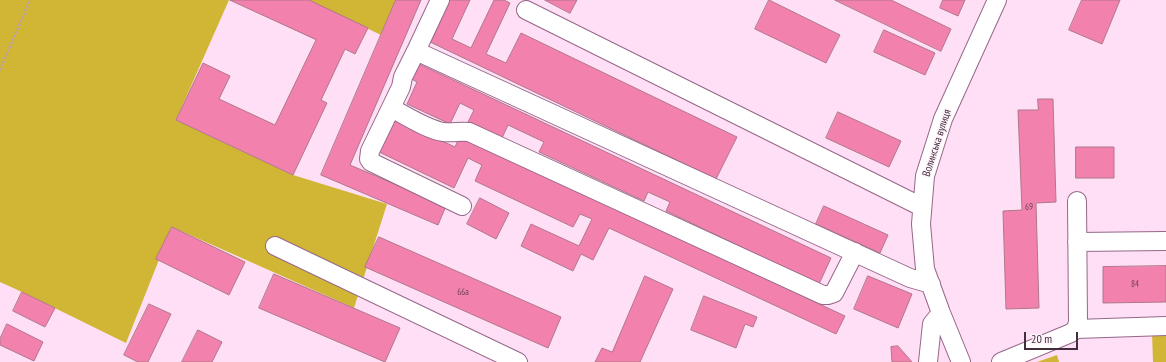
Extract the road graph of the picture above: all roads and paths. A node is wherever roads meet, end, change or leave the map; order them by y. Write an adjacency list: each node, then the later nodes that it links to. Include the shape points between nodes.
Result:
1 (30, 0): 6 (path)
2 (440, 0): 5 (street)
3 (997, 0): 10 (street, Волинська вулиця, via 943,119 924,176)
4 (526, 10): 10 (street)
5 (416, 51): 7 (street); 14 (street)
6 (0, 70)
7 (391, 108): 9 (street, via 370,151 371,162); 14 (street, via 430,128 444,132 469,132 823,295 834,293)
8 (1077, 201): 12 (street)
9 (462, 206)
10 (922, 207): 15 (street, Волинська вулиця, via 921,224 926,269)
11 (1166, 241): 12 (street)
12 (1077, 242): 18 (street)
13 (275, 246): 19 (street)
14 (854, 252): 15 (street, via 910,278)
15 (931, 284): 16 (street, Волинська вулиця)
16 (941, 313): 20 (street, via 932,324); 21 (street, Волинська вулиця)
17 (1166, 326): 18 (street)
18 (1076, 329): 22 (street)
19 (518, 362)
20 (928, 362)
21 (961, 362)
22 (1001, 362)

